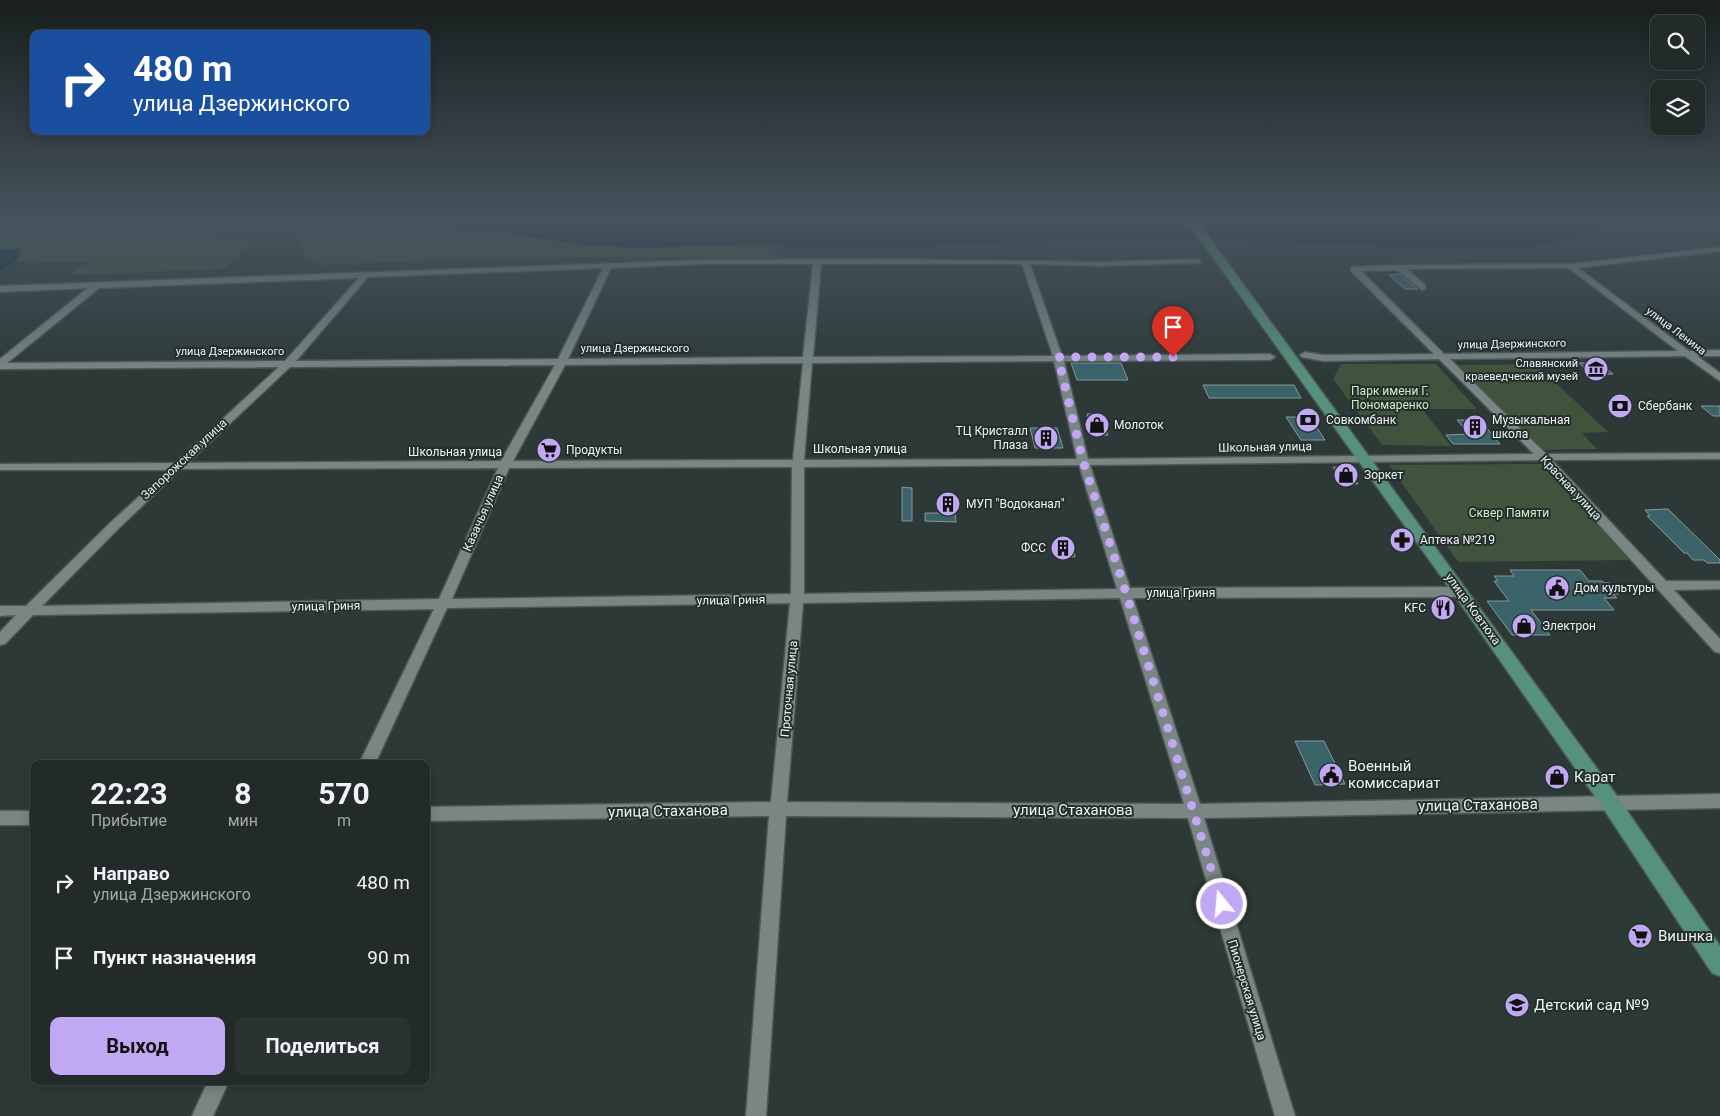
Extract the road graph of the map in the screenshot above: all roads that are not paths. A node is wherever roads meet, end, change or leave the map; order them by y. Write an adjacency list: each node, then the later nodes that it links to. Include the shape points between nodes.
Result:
1 (436, 273): 9 (street)
2 (605, 273): 20 (street, Казачья улица)
3 (816, 273): 19 (street, Проточная улица)
4 (1029, 273): 16 (street, Пионерская улица)
5 (1230, 273): 26 (main road, улица Ковтюха)
6 (1358, 273): 18 (street, Красная улица)
7 (1406, 273): 11 (street)
8 (1580, 273): 14 (street, улица Ленина)
9 (365, 276): 10 (street); 21 (street, Запорожская улица)
10 (97, 285): 12 (street); 22 (street)
11 (1422, 287)
12 (0, 289)
13 (1720, 353): 14 (street, улица Дзержинского)
14 (1689, 354): 18 (street, улица Дзержинского); 23 (street, улица Ленина)
15 (1305, 355): 18 (street, улица Дзержинского, via 1322,358)
16 (1058, 357): 17 (street, улица Дзержинского); 19 (street, улица Дзержинского); 27 (street, Пионерская улица)
17 (1270, 357)
18 (1443, 358): 25 (street, Красная улица)
19 (809, 359): 20 (street, улица Дзержинского); 28 (street, Проточная улица)
20 (562, 361): 21 (street, улица Дзержинского); 29 (street, Казачья улица)
21 (289, 363): 22 (street, улица Дзержинского); 31 (street, Запорожская улица)
22 (0, 364)
23 (1720, 378)
24 (1720, 456): 25 (street, Школьная улица)
25 (1543, 457): 26 (street, Школьная улица); 33 (street, Красная улица)
26 (1363, 458): 27 (street, Школьная улица); 34 (main road, улица Ковтюха)
27 (1083, 461): 28 (street, Школьная улица); 35 (street, Пионерская улица)
28 (798, 463): 29 (street, Школьная улица); 36 (street, Проточная улица)
29 (504, 465): 31 (street, Школьная улица); 37 (street, Казачья улица)
30 (0, 467): 31 (street, Школьная улица)
31 (175, 467): 38 (street, Запорожская улица)
32 (1720, 585): 33 (street)
33 (1663, 586): 41 (street, Красная улица)
34 (1461, 592): 35 (street, улица Гриня); 44 (main road, улица Ковтюха)
35 (1126, 593): 36 (street, улица Гриня); 46 (street, Пионерская улица)
36 (797, 599): 37 (street, улица Гриня); 45 (street, Проточная улица)
37 (443, 604): 38 (street, улица Гриня); 42 (street, Казачья улица)
38 (29, 610): 39 (street, улица Гриня); 40 (street, Запорожская улица)
39 (0, 611)
40 (0, 640)
41 (1720, 648)
42 (370, 760)
43 (1720, 801): 44 (street, улица Стаханова)
44 (1610, 802): 46 (street, улица Стаханова); 50 (main road, улица Ковтюха)
45 (778, 809): 46 (street, улица Стаханова); 47 (street, улица Стаханова); 53 (street, Проточная улица)
46 (1194, 811): 54 (street, Пионерская улица)
47 (430, 814)
48 (0, 818): 49 (street)
49 (30, 818)
50 (1720, 965)
51 (217, 1085): 52 (street)
52 (202, 1116)
53 (756, 1116)
54 (1285, 1116)

